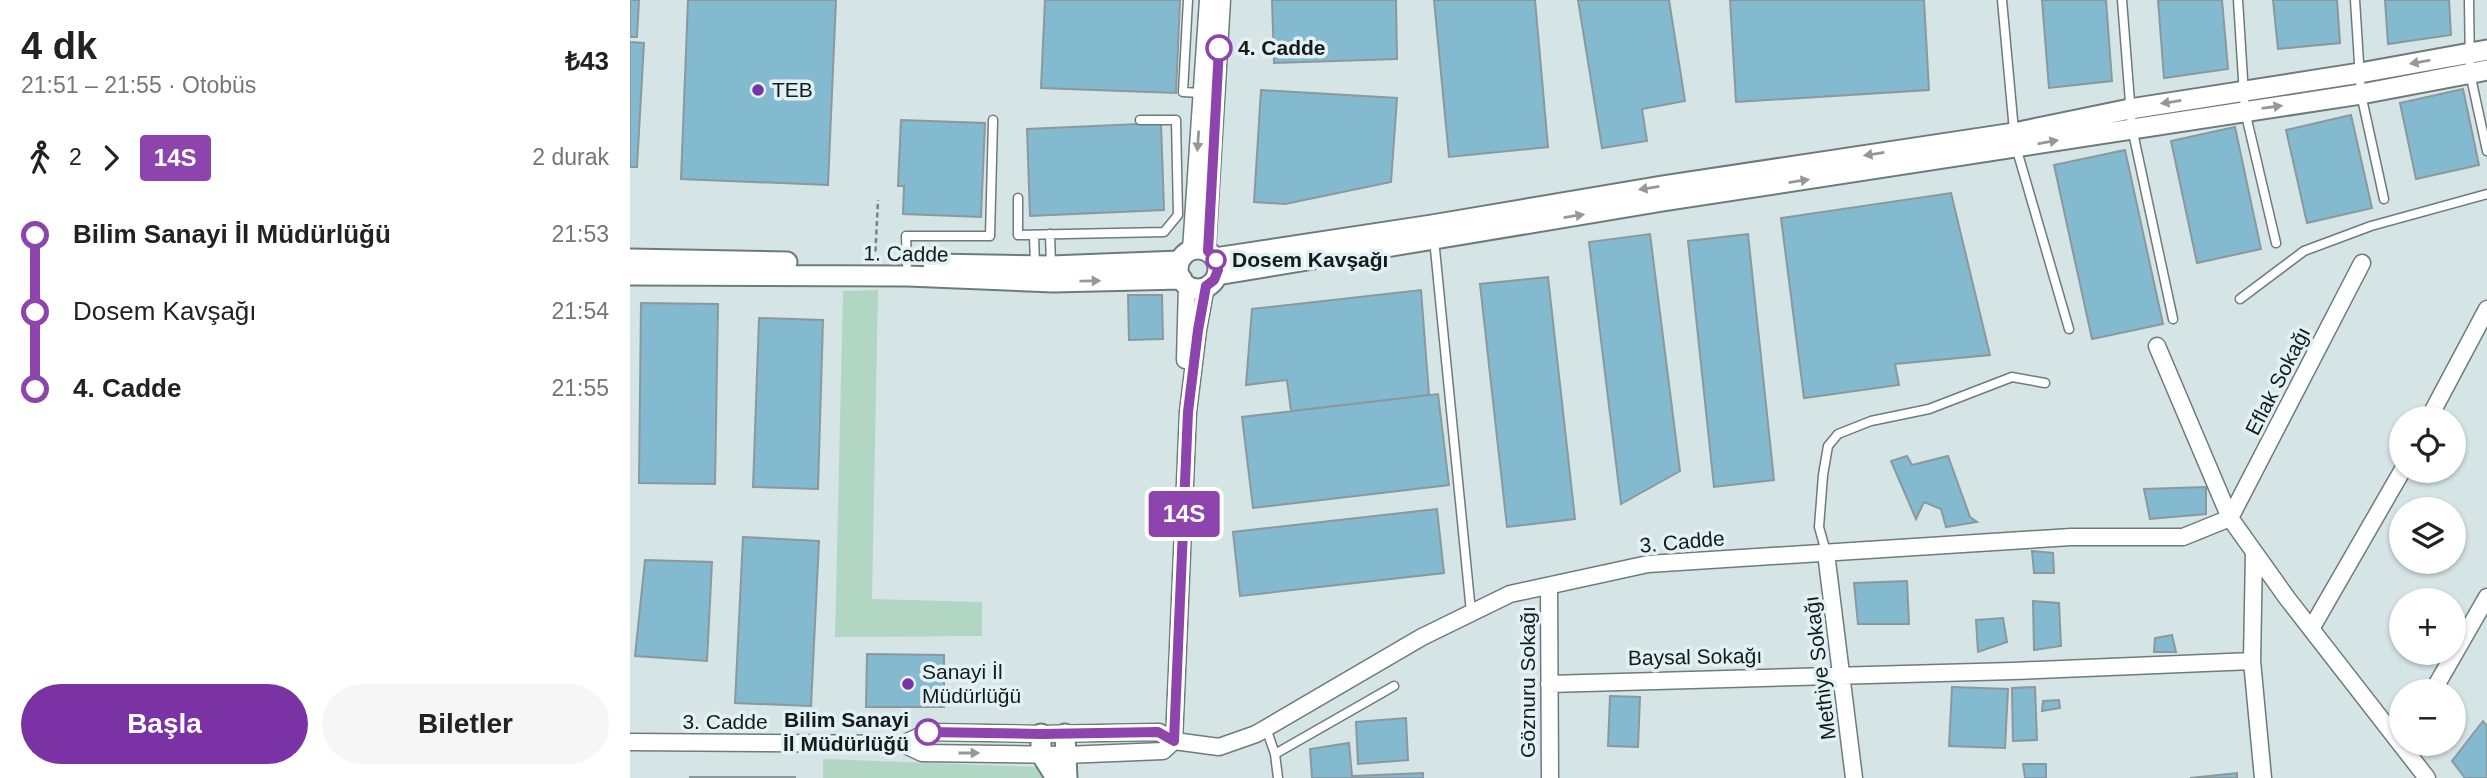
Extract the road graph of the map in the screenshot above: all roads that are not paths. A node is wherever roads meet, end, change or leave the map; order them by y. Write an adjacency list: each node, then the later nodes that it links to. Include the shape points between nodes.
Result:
1 (1188, 0): 12 (lane, via 1183,92)
2 (1208, 0): 12 (street)
3 (1222, 0): 12 (street)
4 (2002, 0): 18 (lane)
5 (2122, 0): 15 (lane)
6 (2238, 0): 11 (lane)
7 (2355, 0): 10 (lane)
8 (2469, 0): 9 (lane)
9 (2478, 62): 10 (street, one-way to 10); 13 (street); 19 (lane)
10 (2360, 73): 11 (street); 13 (lane)
11 (2244, 91): 14 (lane); 15 (street, one-way to 15)
12 (1209, 93): 29 (street)
13 (2361, 94): 14 (street, one-way to 13); 22 (lane)
14 (2245, 111): 15 (street); 26 (lane)
15 (2131, 118): 18 (street, 1. Cadde); 35 (lane)
16 (993, 120): 30 (lane, via 990,236 906,236)
17 (1140, 120): 24 (lane, via 1176,120 1178,215 1164,232)
18 (2015, 140): 23 (street, 1. Cadde); 36 (lane)
19 (2487, 150)
20 (2487, 194): 33 (lane, via 2371,226 2304,251)
21 (1018, 198): 25 (lane, via 1018,235)
22 (2384, 200)
23 (1433, 232): 29 (street, 1. Cadde); 46 (lane)
24 (1051, 234): 25 (lane); 31 (lane)
25 (1034, 235): 31 (lane)
26 (2276, 243)
27 (630, 259): 30 (street, 1. Cadde, via 875,263)
28 (2362, 263): 41 (street, Eflak Sokağı)
29 (1198, 268): 31 (street, 1. Cadde); 56 (street, via 1185,361 1188,412)
30 (907, 270): 31 (street, 1. Cadde); 32 (street, 1. Cadde)
31 (1043, 273)
32 (630, 275)
33 (2239, 299)
34 (2487, 309): 39 (street)
35 (2173, 320)
36 (2069, 329)
37 (2157, 346): 41 (street)
38 (2045, 383): 43 (lane, via 2012,377 1929,409 1871,421 1838,434 1828,446 1823,475 1819,527)
39 (2436, 406)
40 (2395, 483): 47 (street)
41 (2230, 518): 42 (street); 43 (street, 3. Cadde, via 2183,537 2071,537)
42 (2254, 552): 47 (street); 48 (street)
43 (1826, 553): 44 (street, 3. Cadde, via 1648,564); 49 (street, Methiye Sokağı)
44 (1549, 586): 46 (street, 3. Cadde, via 1510,594); 51 (street, Göznuru Sokağı)
45 (2487, 597): 50 (street)
46 (1471, 612): 53 (street, 3. Cadde)
47 (2311, 629): 54 (street)
48 (2252, 661): 49 (street, Baysal Sokağı); 67 (street)
49 (1843, 674): 51 (street, Baysal Sokağı); 66 (street, Methiye Sokağı)
50 (2440, 679)
51 (1549, 684): 65 (street, Göznuru Sokağı)
52 (1394, 686): 60 (lane)
53 (1266, 728): 56 (street, 3. Cadde, via 1219,747); 60 (lane)
54 (2389, 728)
55 (1065, 734): 56 (street, 3. Cadde, via 1158,732); 58 (street, 3. Cadde); 59 (street)
56 (1174, 741): 59 (street, via 1164,751)
57 (630, 742): 58 (street, 3. Cadde, via 903,744 928,732)
58 (1041, 744): 59 (street); 62 (street)
59 (1065, 754): 63 (street)
60 (1275, 754): 64 (lane)
61 (2410, 756): 68 (street)
62 (1056, 778)
63 (1068, 778)
64 (1278, 778)
65 (1550, 778)
66 (1854, 778)
67 (2263, 778)
68 (2427, 778)

